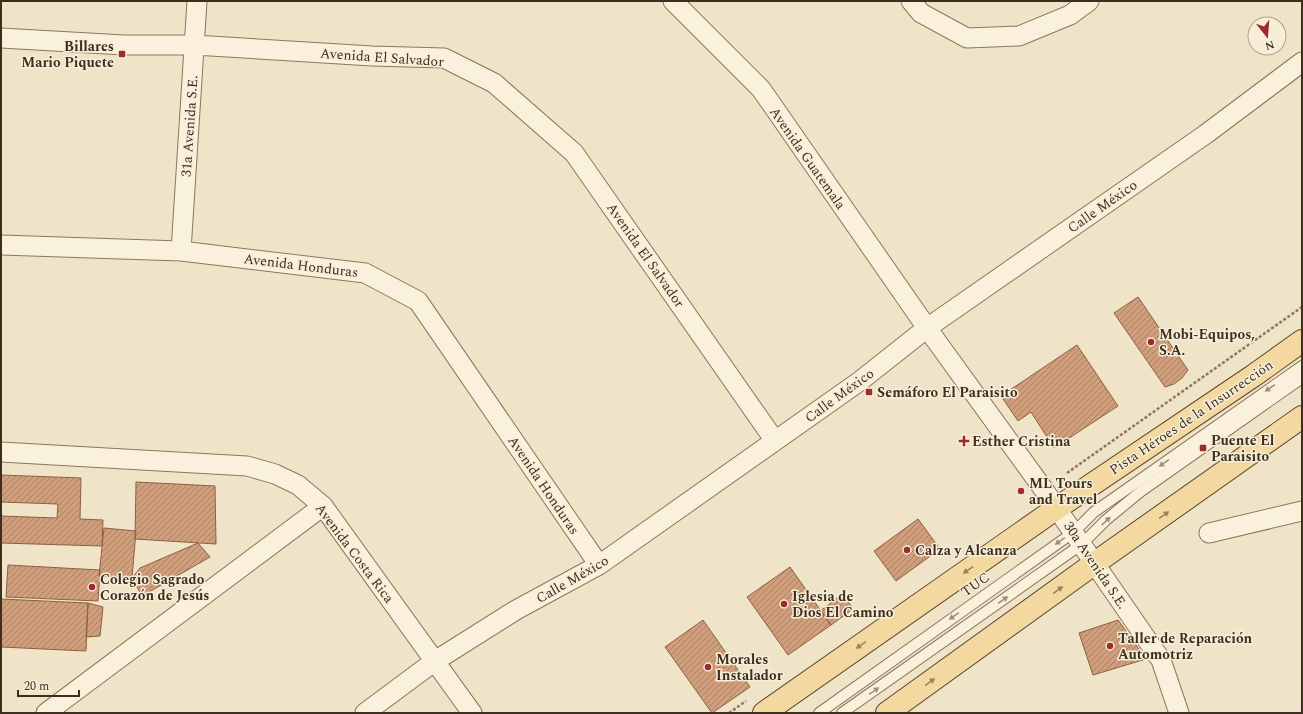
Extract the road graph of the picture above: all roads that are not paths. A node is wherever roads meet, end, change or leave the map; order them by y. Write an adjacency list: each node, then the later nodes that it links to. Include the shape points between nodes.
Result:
1 (197, 1): 6 (street, 31a Avenida S.E.)
2 (673, 1): 10 (street, Avenida Guatemala, via 761,89)
3 (911, 1): 4 (street, via 921,13 967,38 1019,36 1070,15)
4 (1089, 1)
5 (1, 38): 6 (street, Avenida El Salvador, via 124,45)
6 (194, 45): 9 (street, 31a Avenida S.E.); 15 (street, Avenida El Salvador, via 444,58 494,83 574,153)
7 (1302, 62): 10 (street, Calle México, via 1206,134)
8 (1, 245): 9 (street, Avenida Honduras)
9 (181, 251): 23 (street, Avenida Honduras, via 365,273 418,301)
10 (927, 328): 15 (street, Calle México, via 860,381); 18 (street, 30a Avenida S.E.)
11 (1302, 341): 18 (main road, Pista Héroes de la Insurrección)
12 (1302, 366): 21 (lane, TUC, one-way to 21, via 1094,512)
13 (1302, 378): 21 (lane, TUC, one-way to 13)
14 (1302, 417): 22 (main road, one-way to 14)
15 (775, 441): 23 (street, Calle México)
16 (1, 452): 17 (street, Avenida Costa Rica, via 247,466 275,474 298,485)
17 (323, 506): 24 (street, Avenida Costa Rica); 25 (street)
18 (1057, 508): 21 (street, 30a Avenida S.E.); 28 (main road, Pista Héroes de la Insurrección, one-way to 28)
19 (1302, 511): 20 (street)
20 (1209, 533)
21 (1078, 538): 22 (street, 30a Avenida S.E.); 29 (lane, TUC, one-way to 29); 30 (lane, TUC, one-way to 21)
22 (1095, 563): 31 (main road, one-way to 22); 32 (street, 30a Avenida S.E., via 1161,660)
23 (599, 565): 24 (street, Calle México, via 516,610)
24 (435, 661): 26 (street, Calle México); 27 (street, Avenida Costa Rica)
25 (46, 713)
26 (366, 713)
27 (472, 713)
28 (764, 713)
29 (819, 713)
30 (842, 713)
31 (887, 713)
32 (1179, 713)

